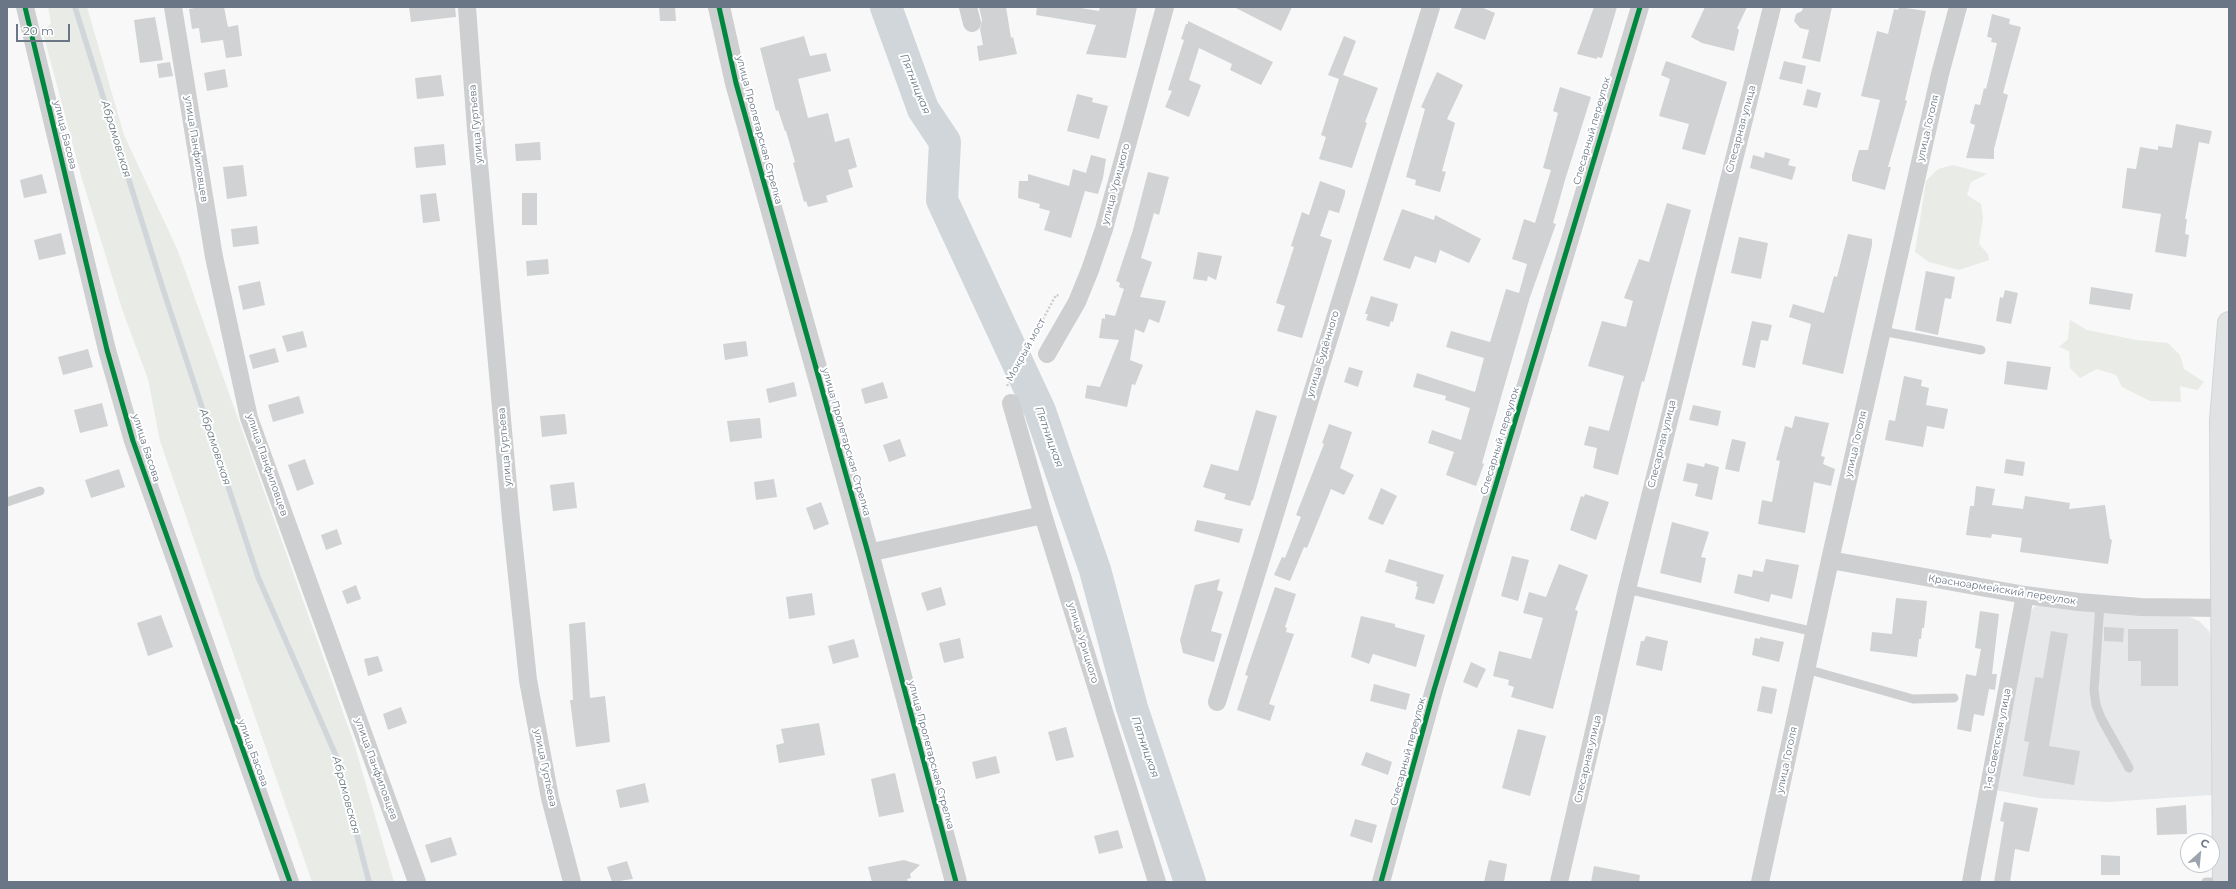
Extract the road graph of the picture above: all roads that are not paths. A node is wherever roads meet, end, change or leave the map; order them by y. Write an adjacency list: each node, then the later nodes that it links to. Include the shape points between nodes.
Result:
1 (25, 7): 29 (street, улица Басова, via 107,350 133,440)
2 (173, 7): 30 (street, улица Панфиловцев, via 214,257 249,418)
3 (467, 7): 31 (street, улица Гуртьева, via 476,130 528,680 550,798)
4 (719, 7): 18 (street, улица Пролетарская Стрелка, via 743,106)
5 (1165, 7): 13 (street, улица Урицкого, via 1104,229 1077,302)
6 (1431, 7): 27 (street, улица Будённого)
7 (1640, 7): 34 (street, Слесарный переулок, via 1436,682)
8 (1772, 7): 20 (street, Слесарная улица)
9 (1958, 7): 11 (street, улица Гоголя, via 1940,74)
10 (2229, 323): 23 (main road, via 2221,420)
11 (1882, 331): 12 (lane); 19 (street, улица Гоголя)
12 (1981, 350)
13 (1047, 354)
14 (1008, 397): 17 (street, улица Урицкого)
15 (40, 491): 16 (lane)
16 (7, 502)
17 (1043, 515): 18 (street); 33 (street, улица Урицкого)
18 (868, 553): 32 (street, улица Пролетарская Стрелка)
19 (1830, 560): 21 (street, Красноармейский переулок); 24 (street, улица Гоголя)
20 (1627, 589): 24 (lane); 35 (street, Слесарная улица)
21 (2025, 595): 22 (street, Красноармейский переулок); 37 (street, 1-я Советская улица)
22 (2100, 604): 23 (street, Красноармейский переулок); 28 (lane, via 2094,690 2096,705)
23 (2223, 608): 39 (main road)
24 (1814, 632): 25 (street, улица Гоголя)
25 (1806, 669): 26 (lane, via 1913,699); 36 (street, улица Гоголя)
26 (1954, 698)
27 (1217, 702)
28 (2129, 768)
29 (290, 882)
30 (417, 882)
31 (572, 882)
32 (956, 882)
33 (1157, 882)
34 (1381, 882)
35 (1559, 882)
36 (1760, 882)
37 (1971, 882)
38 (2206, 882): 39 (lane)
39 (2224, 882)

